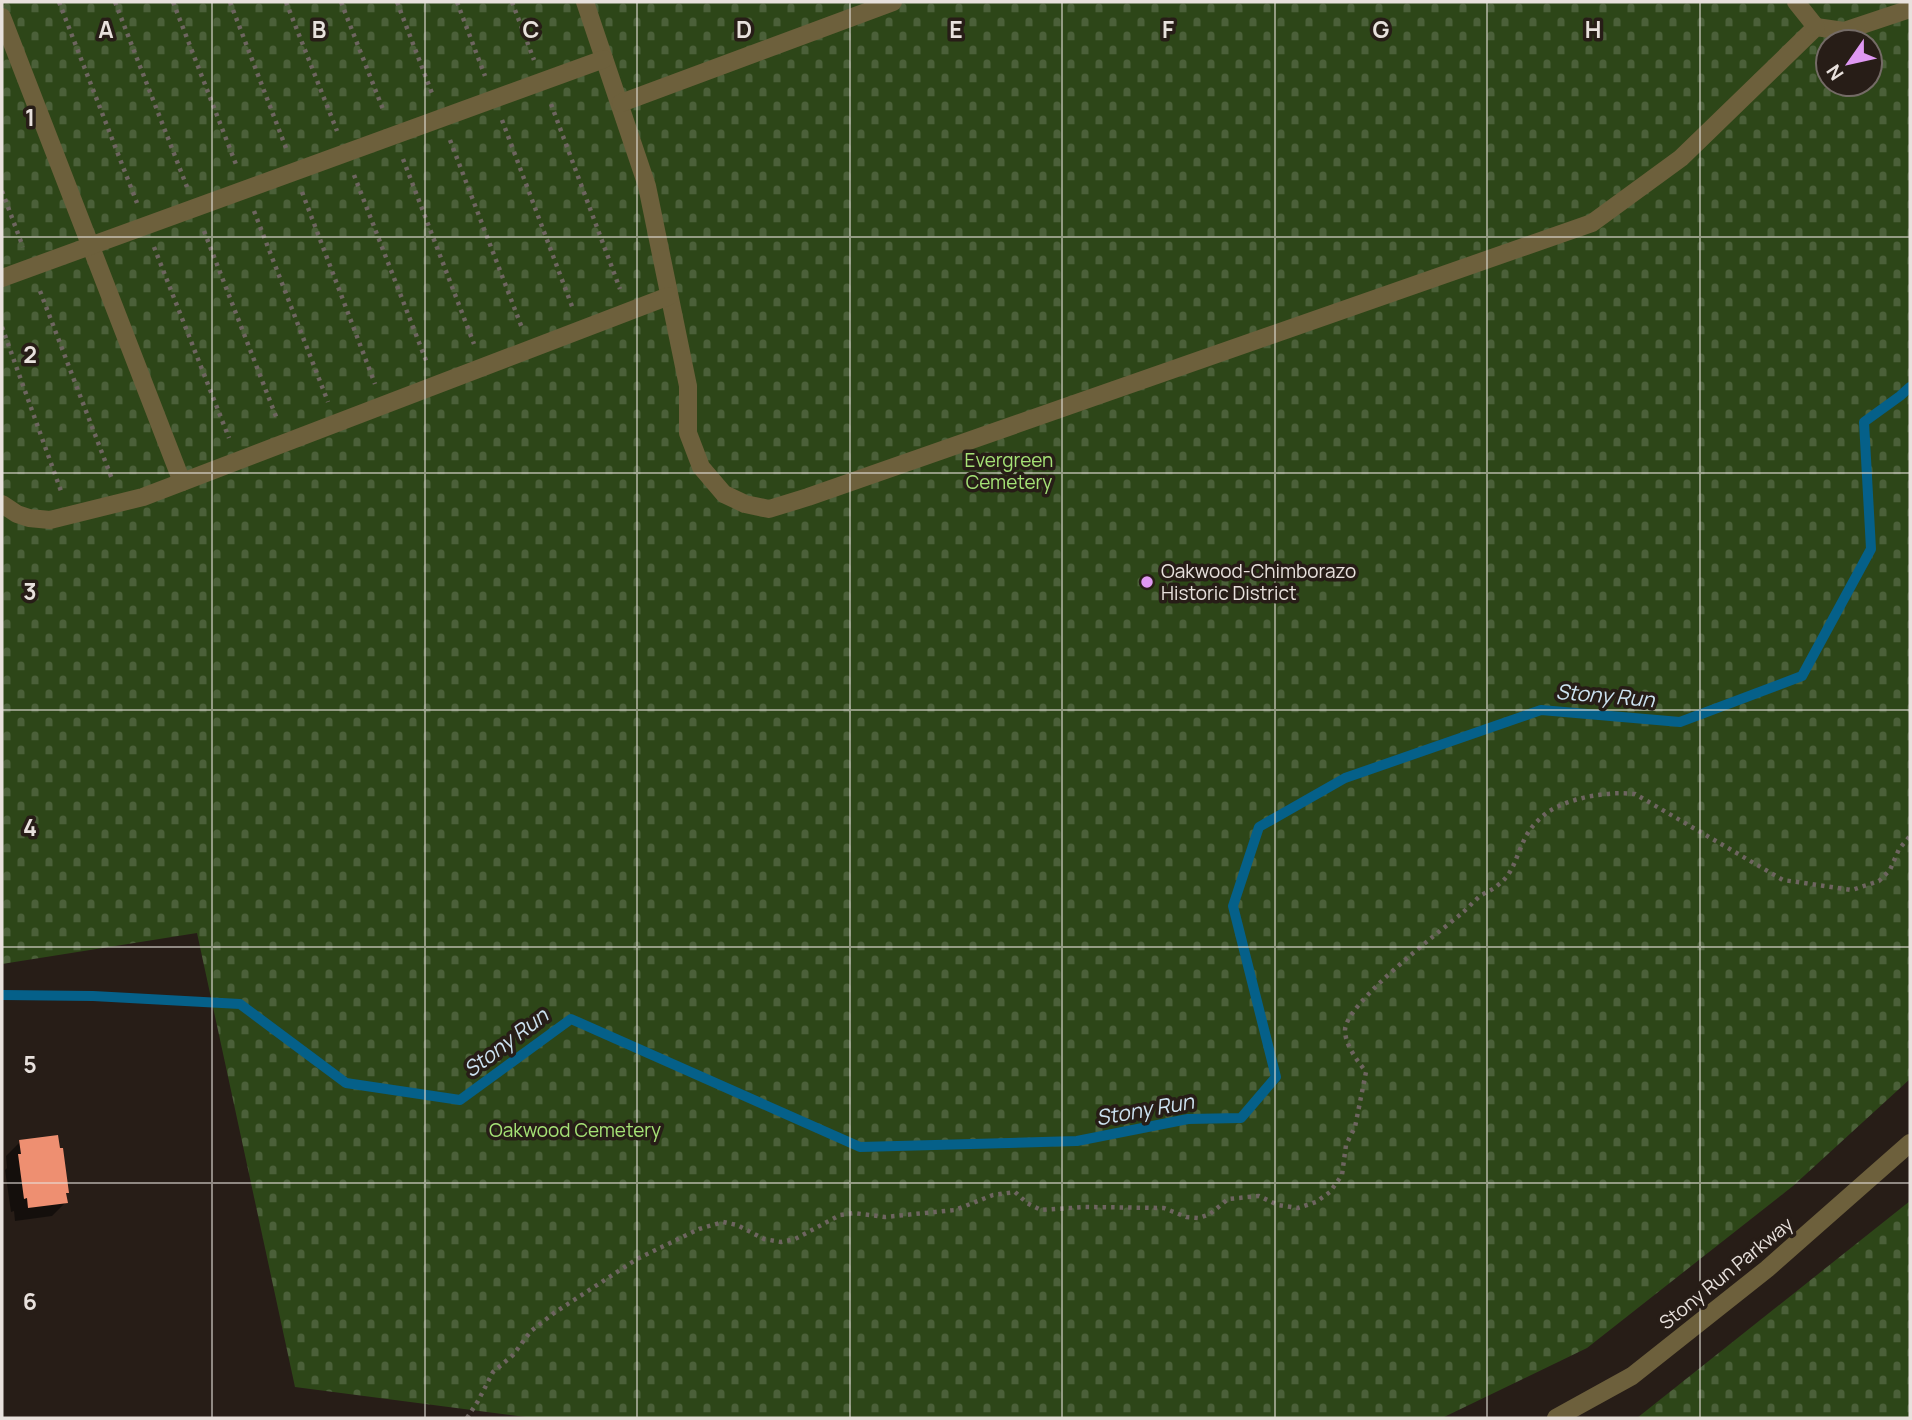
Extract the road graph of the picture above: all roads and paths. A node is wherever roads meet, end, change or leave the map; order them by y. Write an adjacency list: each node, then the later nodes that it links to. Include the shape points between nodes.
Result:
1 (230, 2): 20 (path)
2 (286, 2): 19 (path)
3 (341, 2): 18 (path)
4 (397, 2): 17 (path)
5 (457, 2): 15 (path)
6 (512, 2): 14 (path)
7 (585, 2): 13 (street)
8 (892, 2): 16 (street)
9 (1797, 2): 12 (street)
10 (1910, 9): 12 (street, via 1844,31)
11 (2, 17): 22 (street)
12 (1816, 27): 25 (street, via 1681,158 1591,223 769,509 724,494 701,467 688,433 688,386)
13 (604, 59): 14 (street); 16 (street)
14 (542, 81): 15 (street); 26 (path)
15 (494, 99): 17 (street); 28 (path)
16 (621, 103): 25 (street, via 647,186)
17 (442, 118): 18 (street); 29 (path)
18 (393, 135): 19 (street); 30 (path)
19 (345, 153): 20 (street); 31 (path)
20 (294, 171): 22 (street); 32 (path)
21 (2, 191): 23 (path)
22 (90, 246): 23 (street); 33 (street)
23 (31, 267): 24 (street); 34 (path)
24 (2, 278)
25 (669, 296): 26 (street)
26 (628, 311): 28 (street)
27 (2, 327): 36 (path)
28 (581, 329): 29 (street)
29 (530, 349): 30 (street)
30 (483, 367): 31 (street)
31 (435, 385): 32 (street)
32 (383, 405): 33 (street)
33 (182, 482): 34 (street)
34 (121, 502): 36 (street)
35 (2, 504): 36 (street, via 29,518 50,520)
36 (70, 515)
37 (1910, 836): 39 (path, via 1879,881 1852,890 1783,880 1635,794 1616,792 1559,806 1535,823 1508,877 1420,947 1352,1012 1345,1029 1351,1052 1366,1072 1342,1175 1316,1202 1298,1208 1259,1196 1228,1199 1199,1218 1164,1208 1041,1210 1015,1192 955,1210 885,1217 840,1214 781,1242 723,1222 637,1259 531,1331 492,1372)
38 (1910, 1143): 40 (street, Stony Run Parkway, via 1767,1269 1632,1376)
39 (467, 1418)
40 (1556, 1418)

